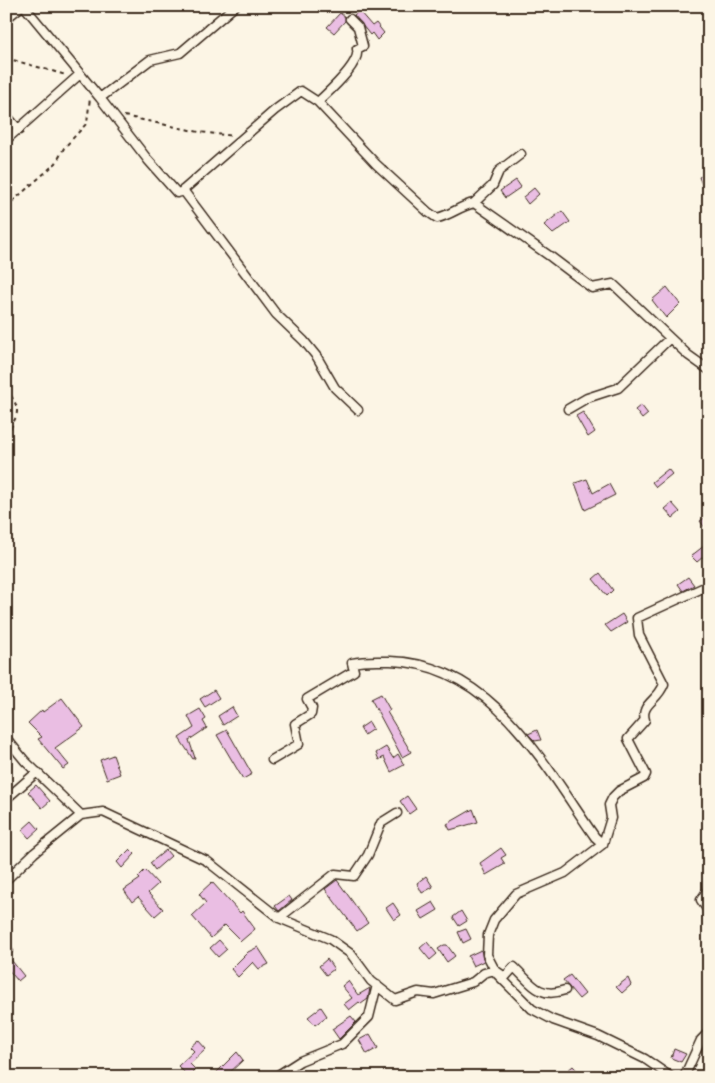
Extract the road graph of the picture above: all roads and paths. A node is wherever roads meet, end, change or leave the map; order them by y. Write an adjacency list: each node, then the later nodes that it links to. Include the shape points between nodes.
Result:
1 (23, 6): 3 (street); 6 (street)
2 (235, 6): 8 (street, via 180,52 150,60)
3 (12, 14)
4 (350, 19): 9 (street, via 358,27 363,46 357,50 345,74)
5 (6, 58): 6 (path, via 65,75)
6 (79, 75): 7 (street); 12 (street)
7 (89, 86): 8 (street); 18 (path, via 87,123 64,148 56,163)
8 (100, 98): 16 (street, via 177,193)
9 (318, 102): 13 (street, via 301,91); 17 (street, via 376,164 437,218)
10 (6, 115): 12 (street)
11 (123, 115): 13 (path, via 191,131)
12 (19, 130): 14 (street)
13 (244, 138): 16 (street)
14 (6, 140)
15 (521, 154): 17 (street, via 499,171 493,185)
16 (183, 190): 23 (street, via 276,314 304,341 335,388)
17 (474, 203): 19 (street, via 592,288 613,284)
18 (6, 207)
19 (670, 338): 20 (street); 22 (street, via 618,388 587,398)
20 (709, 370)
21 (6, 389): 24 (path, via 17,402 18,411)
22 (568, 409)
23 (358, 410)
24 (6, 438)
25 (709, 585): 32 (street, via 637,618 640,635 664,684 660,695 646,706 645,720 628,738 646,774 613,797)
26 (6, 738): 28 (street)
27 (272, 760): 32 (street, via 299,744 295,724 312,714 307,699 354,670 352,662 405,661 431,667 454,676 503,712)
28 (37, 772): 29 (street); 31 (street)
29 (6, 799)
30 (397, 813): 36 (street, via 381,823 368,855 354,876 335,874)
31 (81, 815): 33 (street); 36 (street, via 103,812 170,842 221,870)
32 (603, 844): 37 (street, via 565,874 516,894 494,920 488,935 487,955)
33 (6, 880)
34 (709, 888): 35 (street, via 701,900)
35 (709, 912)
36 (279, 918): 38 (street, via 330,939 351,954)
37 (495, 970): 38 (street, via 484,973 474,982 434,994 418,992 395,1000); 39 (street, via 505,977 514,967 540,992 552,995); 42 (street, via 532,1009 598,1036 645,1059)
38 (377, 985): 41 (street, via 369,1017 342,1044 300,1061)
39 (565, 990)
40 (709, 1032): 43 (street, via 700,1040)
41 (275, 1077)
42 (671, 1077)
43 (684, 1077)

